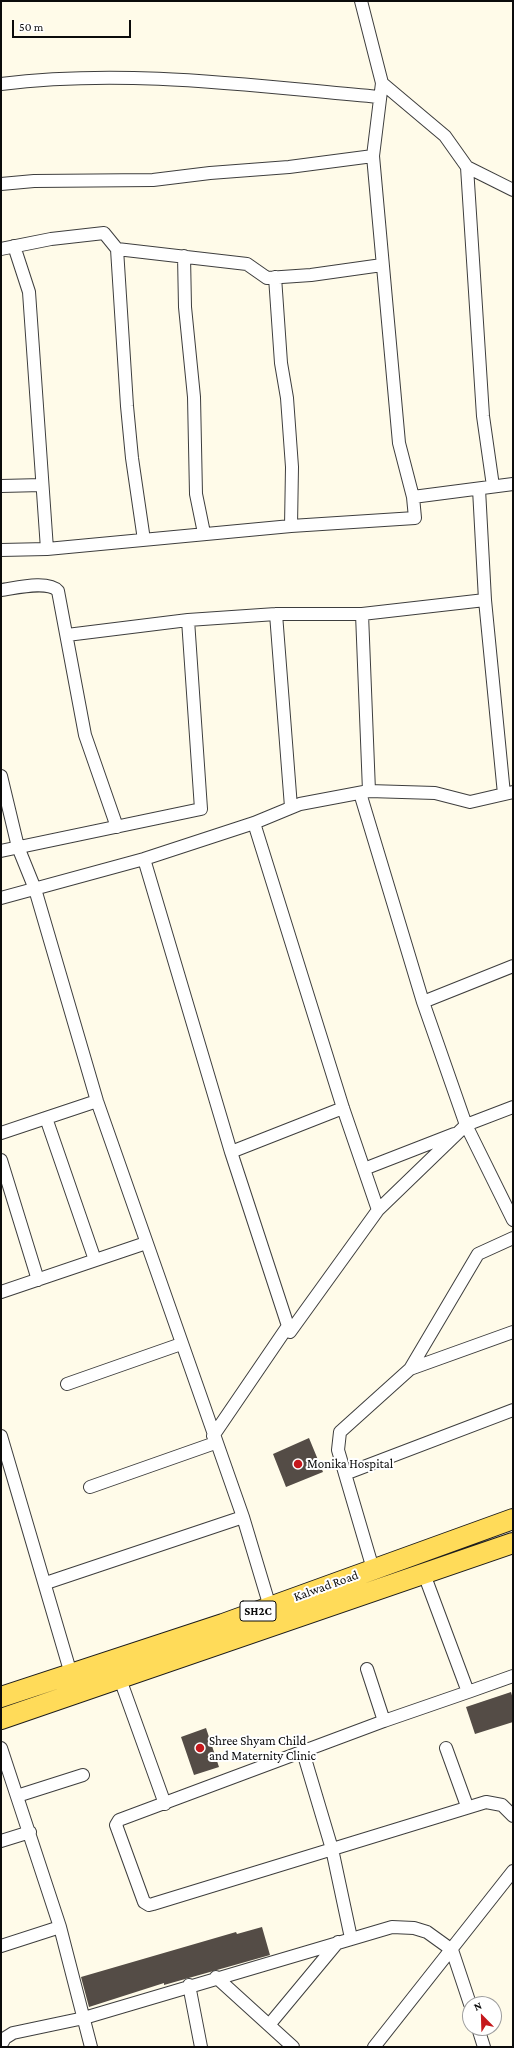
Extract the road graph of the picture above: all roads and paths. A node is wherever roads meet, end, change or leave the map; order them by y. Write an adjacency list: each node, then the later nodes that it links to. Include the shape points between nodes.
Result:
1 (361, 1): 2 (street)
2 (382, 83): 4 (street); 6 (street, via 445,136)
3 (1, 84): 4 (street, via 39,79 160,78)
4 (379, 97): 5 (street)
5 (372, 156): 7 (street, via 154,180 34,181); 13 (street)
6 (467, 167): 8 (street); 18 (street, via 483,416)
7 (1, 184)
8 (513, 190)
9 (14, 246): 10 (street); 11 (street, via 104,233); 16 (street, via 29,292)
10 (1, 249)
11 (117, 249): 12 (street); 23 (street, via 131,451)
12 (184, 256): 14 (street, via 247,264 267,278); 22 (street, via 185,307 194,397 196,494)
13 (382, 265): 14 (street, via 311,275); 20 (street, via 399,443)
14 (275, 277): 21 (street, via 292,467)
15 (513, 484): 18 (street)
16 (42, 485): 17 (street); 24 (street)
17 (1, 486)
18 (493, 486): 19 (street)
19 (479, 489): 20 (street); 27 (street)
20 (414, 497): 21 (street, via 415,518)
21 (291, 526): 22 (street)
22 (204, 533): 23 (street)
23 (144, 540): 24 (street)
24 (47, 549): 25 (street)
25 (1, 550)
26 (1, 590): 31 (street, via 54,586 60,596)
27 (485, 600): 29 (street); 34 (street)
28 (276, 614): 29 (street); 30 (street); 35 (street)
29 (362, 614): 33 (street)
30 (188, 620): 31 (street); 37 (street, via 201,809)
31 (67, 635): 37 (street, via 84,735)
32 (1, 776): 38 (street)
33 (364, 792): 34 (street, via 435,793 470,802); 35 (street); 44 (street)
34 (509, 793)
35 (291, 807): 36 (street)
36 (254, 823): 40 (street); 47 (street)
37 (117, 827): 38 (street)
38 (18, 847): 39 (street); 41 (street)
39 (1, 851)
40 (144, 859): 41 (street); 51 (street)
41 (35, 889): 42 (street); 45 (street)
42 (1, 898)
43 (513, 966): 44 (street)
44 (423, 1002): 49 (street)
45 (98, 1101): 48 (street); 57 (street)
46 (513, 1106): 49 (street)
47 (343, 1108): 51 (street); 53 (street)
48 (46, 1118): 50 (street); 58 (street)
49 (463, 1128): 53 (street); 54 (street); 55 (street)
50 (1, 1133)
51 (231, 1152): 61 (street)
52 (1, 1160): 59 (street)
53 (364, 1169): 54 (street)
54 (378, 1210): 61 (street, via 290,1332)
55 (513, 1220)
56 (513, 1238): 64 (street, via 478,1254)
57 (146, 1243): 58 (street); 63 (street)
58 (95, 1260): 59 (street)
59 (38, 1280): 60 (street)
60 (1, 1292)
61 (288, 1326): 68 (street)
62 (513, 1332): 64 (street)
63 (181, 1344): 65 (street); 68 (street)
64 (410, 1369): 69 (street, via 340,1432 338,1450)
65 (67, 1384)
66 (513, 1410): 69 (street)
67 (1, 1436): 76 (street)
68 (214, 1439): 70 (street); 71 (street)
69 (345, 1474): 74 (street)
70 (90, 1487)
71 (243, 1517): 76 (street); 77 (street)
72 (513, 1519): 74 (main road, Kalwad Road / SH2C)
73 (513, 1543): 75 (main road, Kalwad Road / SH2C)
74 (373, 1569): 77 (main road, Kalwad Road / SH2C)
75 (424, 1574): 81 (main road, Kalwad Road / SH2C); 82 (street)
76 (46, 1583): 79 (street)
77 (270, 1606): 79 (main road, Kalwad Road / SH2C)
78 (367, 1669): 85 (street)
79 (71, 1674): 83 (main road, Kalwad Road / SH2C)
80 (513, 1676): 82 (street)
81 (120, 1679): 84 (main road, Kalwad Road / SH2C); 91 (street)
82 (468, 1692): 85 (street)
83 (1, 1697)
84 (1, 1718)
85 (384, 1721): 88 (street)
86 (1, 1748): 90 (street)
87 (446, 1748): 92 (street)
88 (303, 1752): 91 (street); 96 (street)
89 (83, 1775): 90 (street)
90 (17, 1796): 94 (street)
91 (165, 1804): 96 (street, via 117,1823 144,1902 149,1905)
92 (467, 1806): 93 (street, via 496,1802); 96 (street)
93 (513, 1816)
94 (30, 1832): 95 (street); 98 (street)
95 (1, 1841)
96 (332, 1849): 99 (street)
97 (513, 1871): 102 (street)
98 (60, 1927): 101 (street); 106 (street)
99 (351, 1938): 100 (street); 102 (street, via 392,1927 414,1928 427,1932)
100 (338, 1942): 103 (street); 107 (street)
101 (1, 1946)
102 (452, 1950): 105 (street); 113 (street)
103 (216, 1977): 104 (street); 107 (street)
104 (190, 1985): 106 (street); 111 (street)
105 (467, 1996)
106 (84, 2018): 109 (street, via 13,2033 5,2038); 110 (street)
107 (268, 2025): 112 (street)
108 (481, 2036): 114 (street)
109 (1, 2045)
110 (91, 2047)
111 (201, 2047)
112 (293, 2047)
113 (374, 2047)
114 (484, 2047)

